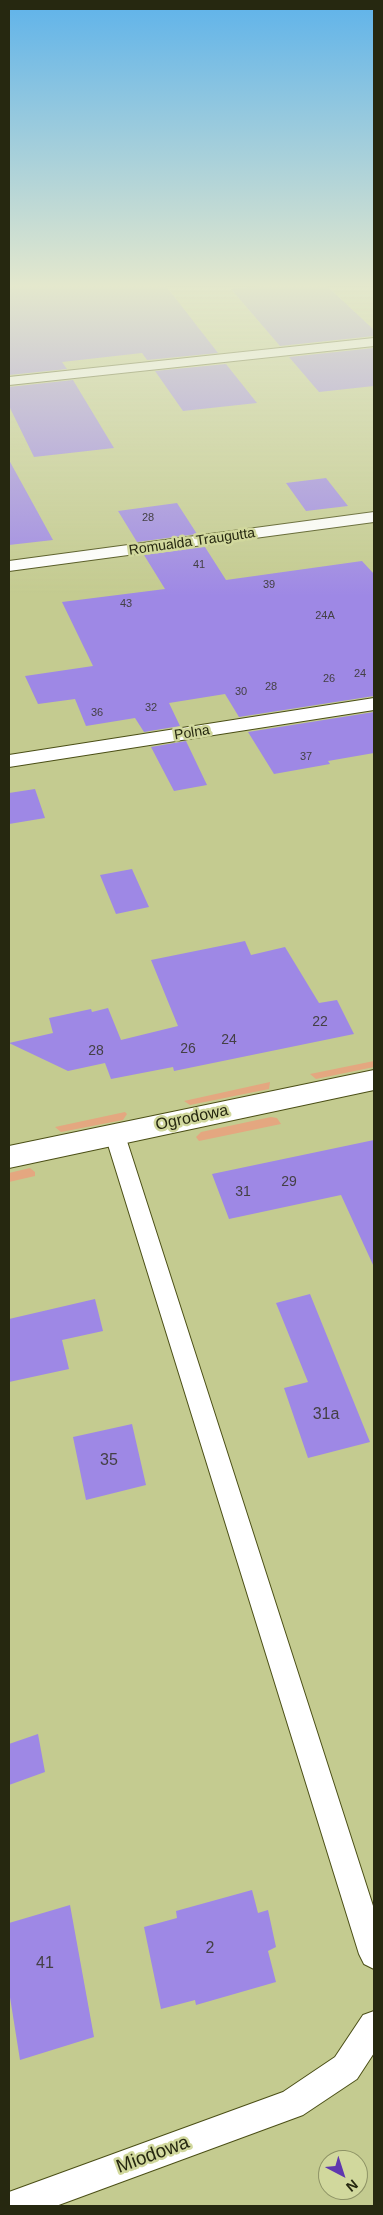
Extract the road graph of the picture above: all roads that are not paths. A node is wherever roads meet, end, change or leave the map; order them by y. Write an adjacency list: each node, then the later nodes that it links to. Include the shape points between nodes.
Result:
1 (374, 517): 2 (street, Romualda Traugutta)
2 (9, 566)
3 (374, 704): 4 (street, Polna)
4 (9, 761)
5 (374, 1080): 6 (street, Ogrodowa)
6 (115, 1135): 7 (street, Ogrodowa); 8 (lane)
7 (9, 1157)
8 (374, 1954)
9 (374, 2026): 10 (lane, Miodowa, via 346,2068 292,2104)
10 (13, 2206)

